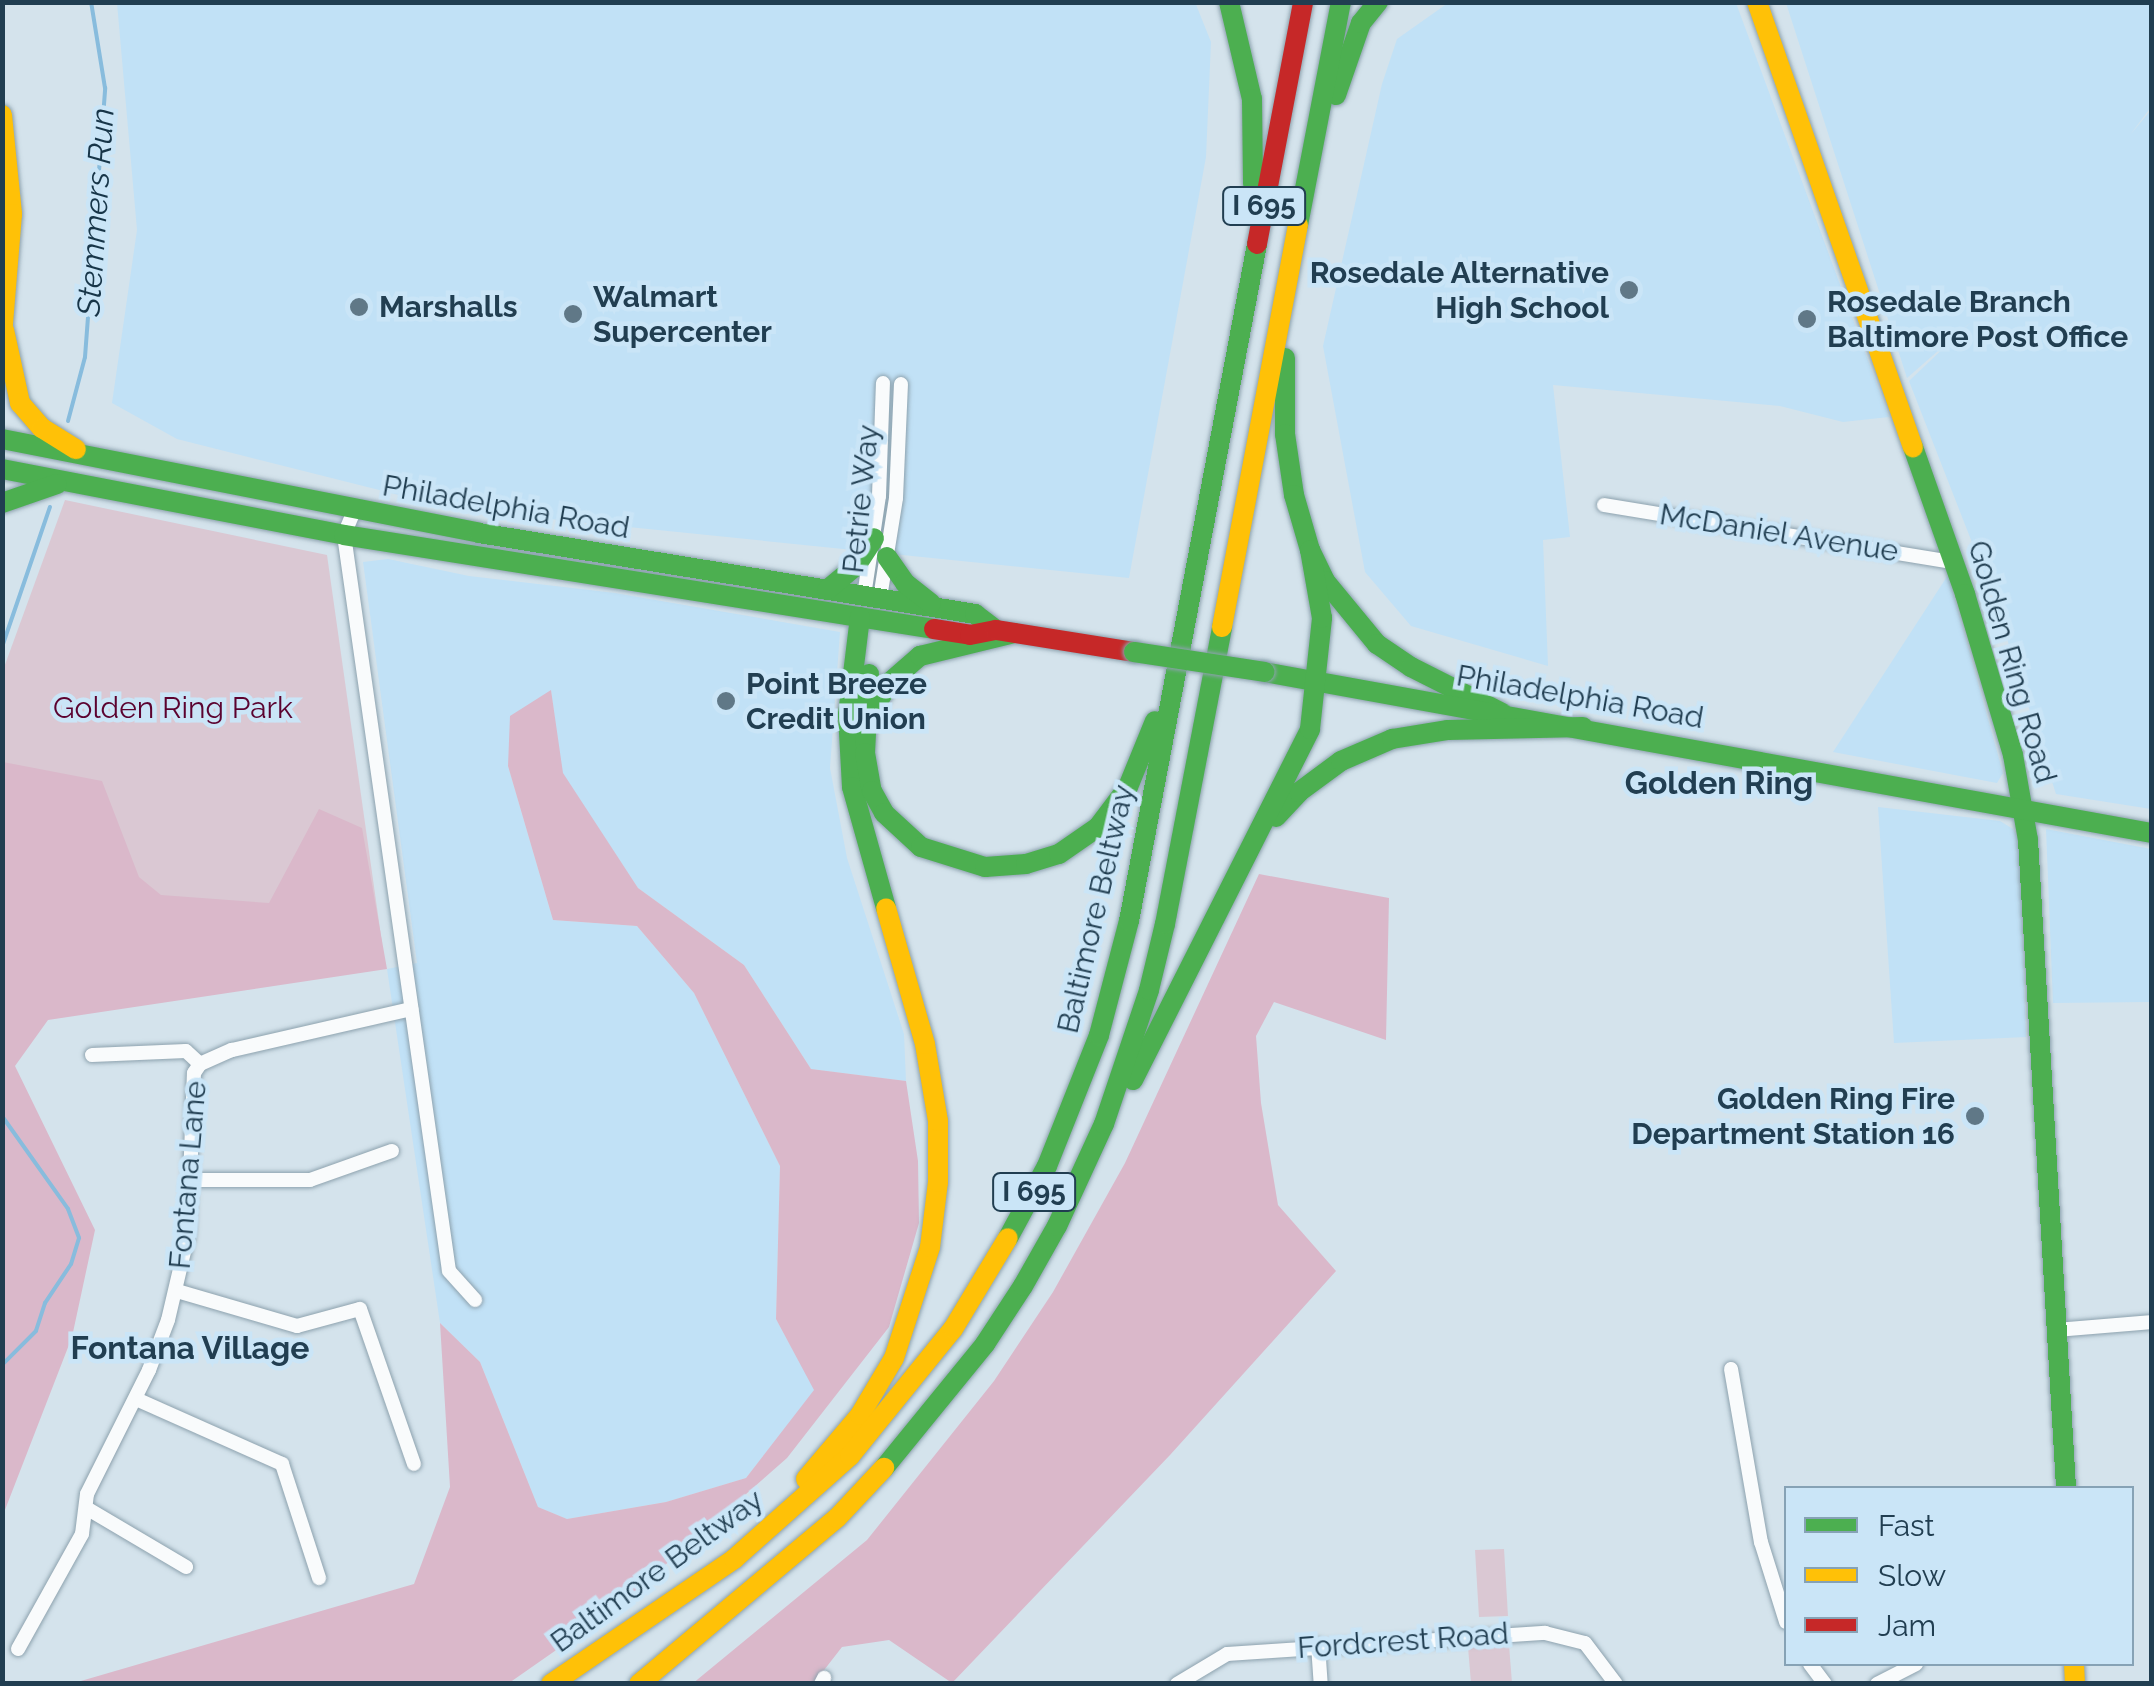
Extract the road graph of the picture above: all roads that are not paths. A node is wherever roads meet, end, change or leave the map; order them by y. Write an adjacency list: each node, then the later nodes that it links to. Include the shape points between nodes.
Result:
1 (1229, 2): 10 (main road, via 1246,64 1256,160)
2 (1303, 2): 10 (main road, Baltimore Beltway / I 695)
3 (1341, 2): 7 (main road, I 695)
4 (1378, 2): 7 (main road, via 1361,23)
5 (1757, 2): 24 (main road, Golden Ring Road)
6 (2, 115): 9 (main road, via 12,214)
7 (1303, 200): 8 (main road, I 695)
8 (1286, 284): 22 (main road, via 1285,434); 41 (main road, I 695, via 1165,924)
9 (3, 333): 14 (main road, via 20,403 42,428)
10 (1230, 382): 30 (main road, Baltimore Beltway / I 695)
11 (884, 383): 21 (street, Petrie Way)
12 (901, 384): 23 (street, Petrie Way)
13 (2, 439): 14 (main road, Philadelphia Road)
14 (95, 460): 19 (main road, Philadelphia Road)
15 (2, 469): 16 (main road, Philadelphia Road)
16 (66, 482): 17 (main road); 20 (main road, Philadelphia Road)
17 (2, 503)
18 (1604, 505): 24 (street, McDaniel Avenue)
19 (354, 511): 20 (street); 25 (main road, Philadelphia Road)
20 (344, 535): 28 (main road, Philadelphia Road); 38 (street)
21 (874, 538): 25 (main road, via 856,566); 26 (street, Petrie Way)
22 (1310, 550): 31 (main road, via 1322,618); 32 (main road, via 1338,601 1378,644)
23 (886, 557): 26 (street, Petrie Way); 27 (main road)
24 (1953, 562): 35 (main road, Golden Ring Road, via 2004,723)
25 (827, 590): 26 (main road, Philadelphia Road)
26 (872, 597): 27 (main road, Philadelphia Road); 28 (main road, Petrie Way)
27 (936, 607): 29 (main road, Philadelphia Road, via 975,614)
28 (868, 618): 29 (main road, Philadelphia Road, via 970,635); 33 (main road); 55 (main road, via 848,715 852,787 933,1085 939,1152 930,1247 894,1358 860,1415 806,1479)
29 (1006, 632): 31 (main road, Philadelphia Road, bridge); 33 (main road, via 920,656 890,682)
30 (1178, 654): 33 (main road, via 1138,766 1116,805 1073,846 1026,864 965,863 905,835 872,791); 55 (main road, Baltimore Beltway / I 695, via 1106,1012 1027,1208 953,1329 865,1439 764,1535)
31 (1318, 682): 32 (main road, Philadelphia Road); 37 (main road, via 1310,729)
32 (1502, 713): 34 (main road, Philadelphia Road)
33 (865, 720)
34 (1583, 728): 35 (main road, Philadelphia Road); 37 (main road, via 1448,730 1392,739 1319,776)
35 (2023, 809): 36 (main road, Philadelphia Road); 47 (main road, Golden Ring Road)
36 (2152, 833)
37 (1248, 852): 41 (main road, via 1140,1070)
38 (411, 1009): 40 (street, Fontana Lane, via 232,1050); 45 (street, via 449,1271)
39 (92, 1055): 40 (street, via 186,1051)
40 (200, 1064): 43 (street, Fontana Lane, via 192,1082)
41 (1104, 1124): 61 (main road, I 695, via 1023,1286 922,1426 837,1518)
42 (392, 1151): 43 (street, via 310,1180)
43 (193, 1180): 44 (street, Fontana Lane)
44 (177, 1291): 49 (street, Fontana Lane); 50 (street, via 297,1326 360,1308)
45 (475, 1300)
46 (2152, 1322): 47 (street)
47 (2056, 1330): 51 (main road, Golden Ring Road)
48 (1731, 1369): 56 (street, via 1761,1542)
49 (136, 1399): 52 (street, Fontana Lane, via 87,1494); 54 (street, via 282,1464)
50 (414, 1464)
51 (2066, 1486)
52 (88, 1510): 53 (street); 58 (street, Fontana Lane, via 82,1534)
53 (186, 1567)
54 (319, 1578)
55 (666, 1604): 60 (main road, Baltimore Beltway / I 695)
56 (1784, 1616)
57 (1318, 1645): 62 (street, Fordcrest Road, via 1227,1654); 63 (street); 64 (street, Fordcrest Road, via 1565,1635 1592,1650)
58 (18, 1648)
59 (1912, 1666): 65 (street)
60 (551, 1684)
61 (639, 1684)
62 (1177, 1684)
63 (1321, 1684)
64 (1616, 1684)
65 (1877, 1684)

